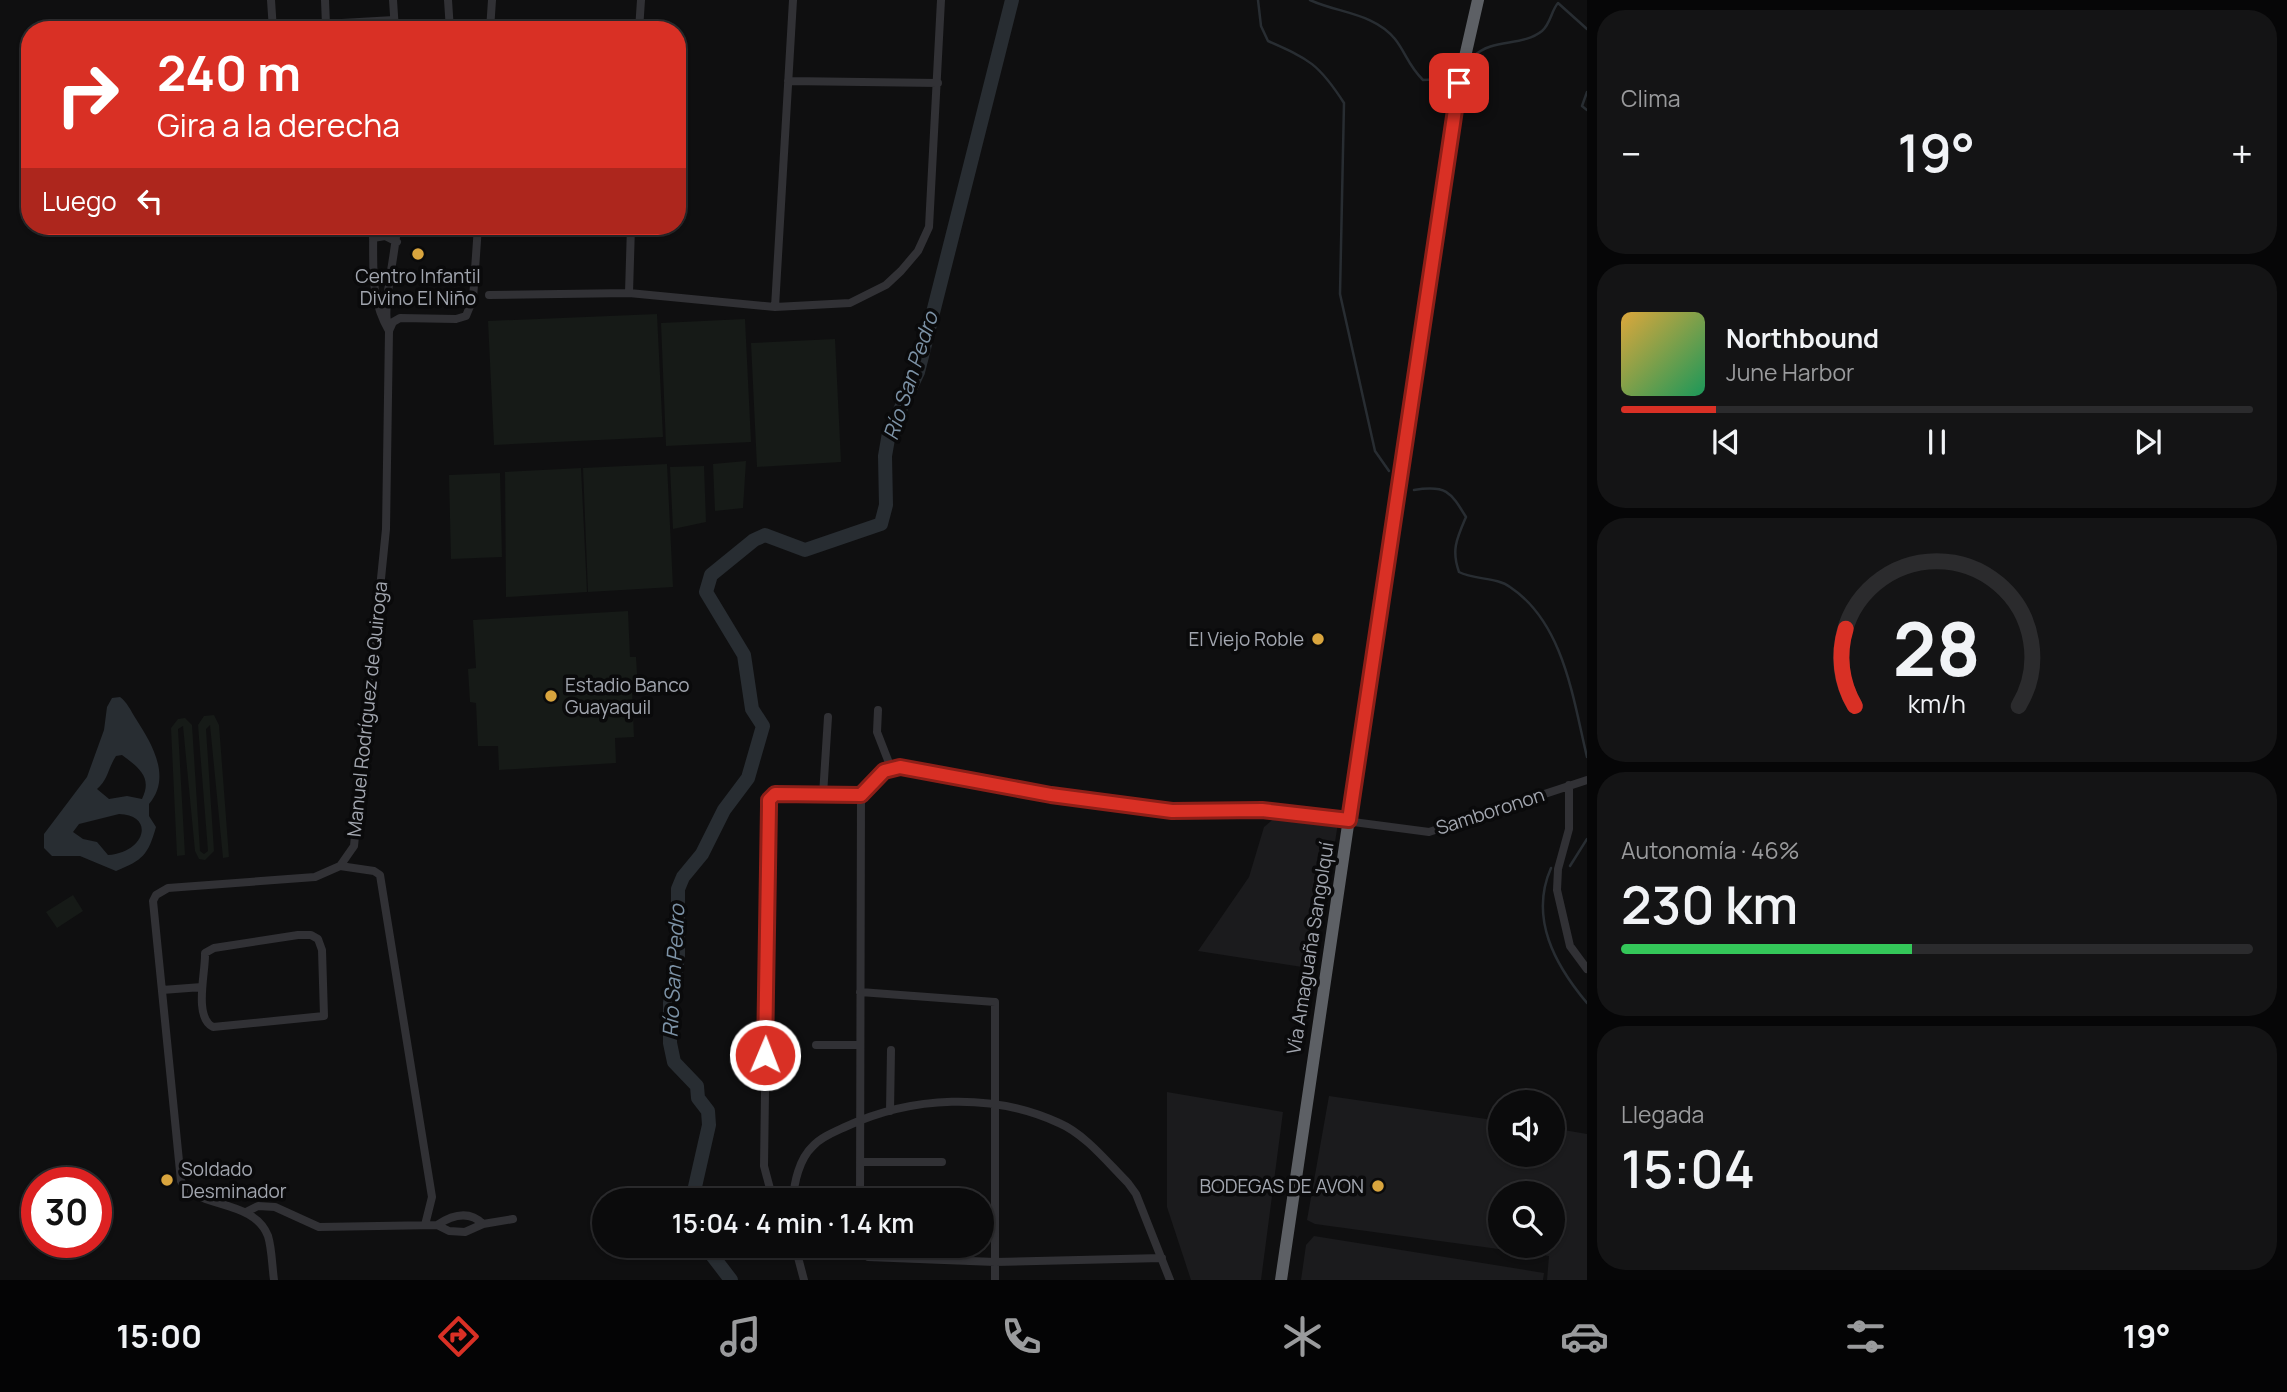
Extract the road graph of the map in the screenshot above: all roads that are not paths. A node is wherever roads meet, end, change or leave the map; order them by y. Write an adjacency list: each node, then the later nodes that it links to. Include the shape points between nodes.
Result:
1 (271, 0): 10 (street)
2 (325, 0): 11 (street)
3 (393, 0): 12 (street)
4 (448, 0): 13 (street)
5 (492, 0): 14 (street)
6 (641, 0): 15 (street)
7 (793, 0): 16 (street)
8 (941, 0): 17 (street)
9 (1478, 0): 34 (highway, Vía Amaguaña Sangolquí, via 1447,153)
10 (272, 21)
11 (326, 21)
12 (394, 21)
13 (449, 21)
14 (491, 21)
15 (640, 21)
16 (788, 81): 17 (street); 25 (street)
17 (938, 83): 25 (street, via 929,228 918,251 886,285 850,303)
18 (397, 235): 22 (street, Manuel Rodríguez de Quiroga)
19 (478, 235): 26 (street, via 474,299 466,316 400,318)
20 (631, 235): 23 (street)
21 (373, 238): 22 (street, via 384,236); 26 (street, via 374,297)
22 (397, 242): 26 (street, Manuel Rodríguez de Quiroga, via 384,309)
23 (629, 293): 24 (street); 25 (street)
24 (489, 295)
25 (775, 307)
26 (389, 331): 35 (street, Manuel Rodríguez de Quiroga, via 386,528 354,846)
27 (878, 709): 29 (street, via 877,732)
28 (828, 717): 32 (street)
29 (891, 768): 33 (street); 34 (street, Samboronon, via 1172,811 1262,810)
30 (1587, 779): 31 (street, Samboronon)
31 (1573, 784): 34 (street, Samboronon, via 1429,832); 36 (street, via 1557,890 1570,946)
32 (823, 795): 33 (street); 48 (street, via 775,794 769,800 764,1166)
33 (861, 795): 39 (street)
34 (1349, 820): 64 (highway, Vía Amaguaña Sangolquí)
35 (340, 866): 38 (street, via 315,877 160,891 153,901); 54 (street, via 380,875 432,1197)
36 (1587, 970)
37 (202, 987): 37 (street, via 208,950 312,935 318,939 326,1012 321,1018 212,1027 203,1017); 38 (street)
38 (162, 990): 51 (street, via 181,1181 189,1191)
39 (860, 992): 41 (street); 43 (street, via 995,1002)
40 (816, 1045): 41 (street)
41 (859, 1045): 45 (street)
42 (891, 1050): 44 (street)
43 (997, 1105): 44 (street, via 941,1101); 58 (street, via 1055,1121 1099,1153 1136,1194); 59 (street)
44 (890, 1111): 45 (street)
45 (859, 1120): 46 (street); 49 (street, via 812,1146)
46 (860, 1162): 47 (street); 50 (street)
47 (942, 1162)
48 (770, 1188)
49 (795, 1188)
50 (860, 1188)
51 (246, 1212): 54 (street, via 258,1206 275,1207 319,1227); 60 (street, via 266,1233)
52 (513, 1219): 53 (street)
53 (483, 1224): 55 (street, via 475,1230 453,1232); 55 (street, via 466,1215)
54 (425, 1225): 55 (street)
55 (437, 1225)
56 (798, 1258): 61 (street)
57 (893, 1258): 59 (street)
58 (1162, 1258): 59 (street); 63 (street)
59 (995, 1262): 62 (street)
60 (274, 1280)
61 (804, 1280)
62 (995, 1280)
63 (1170, 1280)
64 (1280, 1280)

